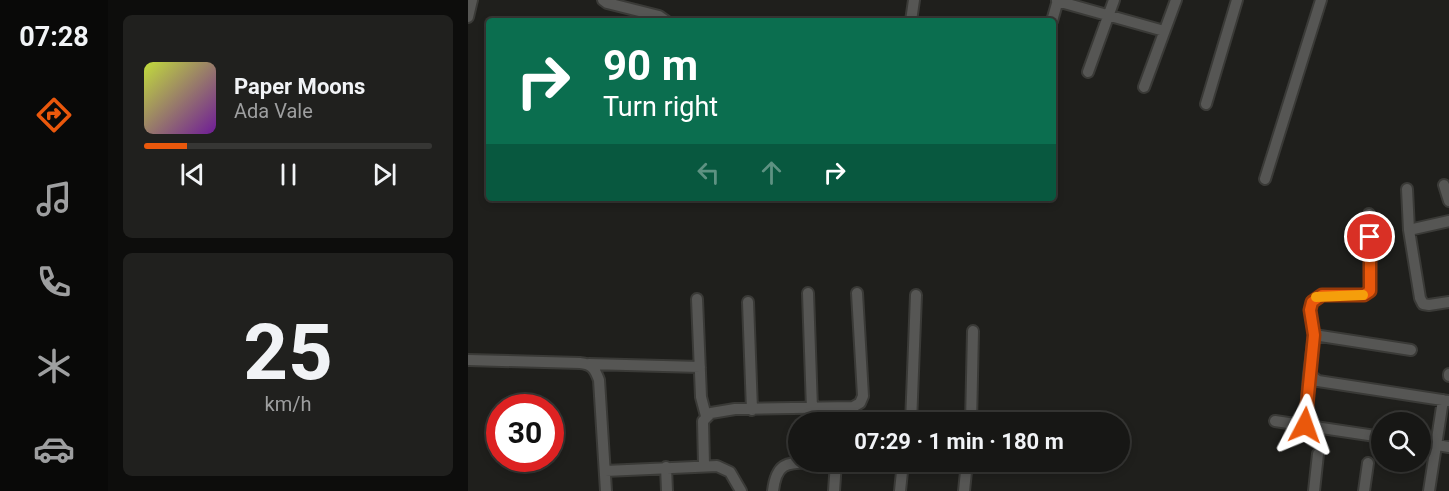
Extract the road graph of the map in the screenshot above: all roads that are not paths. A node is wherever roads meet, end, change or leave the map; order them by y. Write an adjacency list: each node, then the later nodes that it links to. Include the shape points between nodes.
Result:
1 (472, 0): 10 (street)
2 (603, 0): 11 (street)
3 (914, 0): 12 (street)
4 (1114, 0): 9 (street)
5 (1176, 0): 14 (street)
6 (1321, 0): 18 (street)
7 (1058, 1): 9 (street); 13 (street)
8 (1234, 1): 17 (street)
9 (1109, 14): 14 (street); 15 (street)
10 (468, 17)
11 (662, 18)
12 (911, 18)
13 (1053, 18)
14 (1164, 31): 16 (street)
15 (1088, 72)
16 (1144, 87)
17 (1206, 104)
18 (1265, 179)
19 (1444, 185): 21 (street)
20 (1407, 189): 24 (street)
21 (1449, 201)
22 (1369, 214): 32 (street, via 1370,291 1364,295 1316,297 1310,310)
23 (1449, 221): 24 (street)
24 (1409, 230): 30 (street, via 1423,304)
25 (808, 293): 39 (street)
26 (857, 293): 39 (street, via 863,396 853,407)
27 (916, 295): 41 (street)
28 (697, 298): 36 (street)
29 (748, 302): 40 (street)
30 (1449, 302)
31 (972, 331): 42 (street)
32 (1314, 335): 33 (street); 37 (street)
33 (1411, 350)
34 (468, 360): 35 (street)
35 (589, 364): 36 (street); 55 (street, via 599,380)
36 (699, 367): 43 (street)
37 (1309, 374): 38 (street, via 1318,381); 45 (street)
38 (1446, 401): 48 (street)
39 (812, 409): 40 (street)
40 (752, 410): 43 (street, via 711,412)
41 (911, 412)
42 (972, 412)
43 (706, 416): 53 (street)
44 (1275, 421): 45 (street)
45 (1305, 425): 46 (street)
46 (1371, 435)
47 (1431, 444): 48 (street)
48 (1435, 445): 49 (street); 68 (street)
49 (1449, 447)
50 (1318, 453): 66 (street)
51 (788, 464): 62 (street, via 778,469)
52 (1368, 464): 67 (street)
53 (704, 465): 54 (street); 61 (street, via 725,468)
54 (666, 468): 55 (street); 60 (street)
55 (605, 471): 59 (street)
56 (835, 472): 63 (street)
57 (902, 472): 64 (street)
58 (966, 472): 65 (street)
59 (606, 491)
60 (667, 491)
61 (741, 491)
62 (773, 491)
63 (834, 491)
64 (900, 491)
65 (964, 491)
66 (1314, 491)
67 (1364, 491)
68 (1429, 491)

